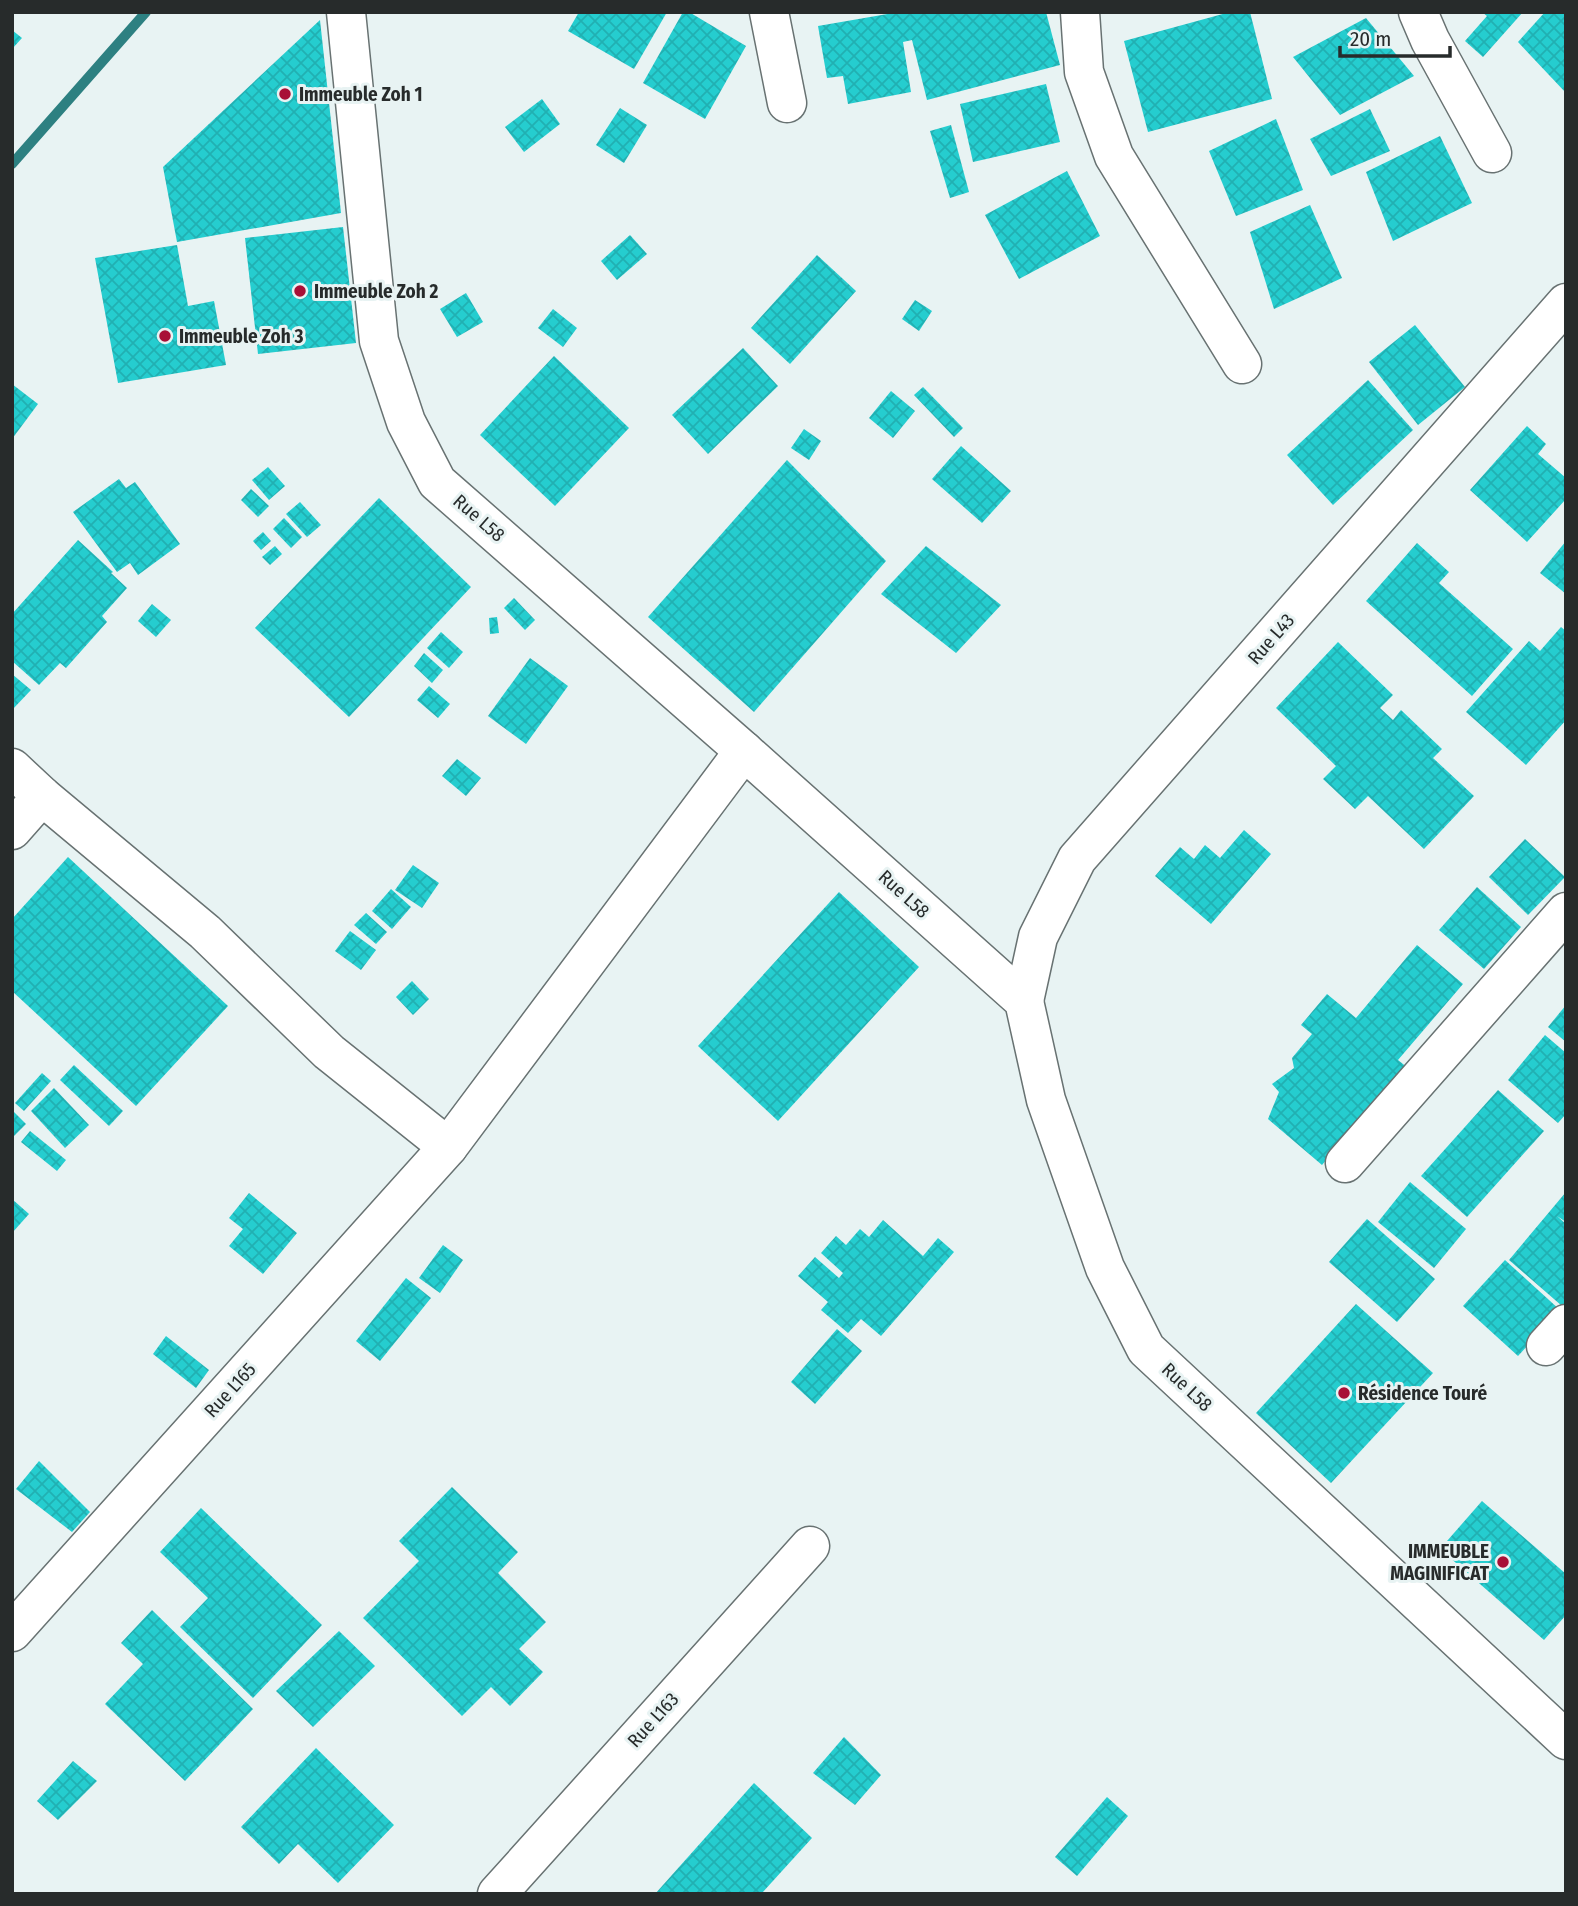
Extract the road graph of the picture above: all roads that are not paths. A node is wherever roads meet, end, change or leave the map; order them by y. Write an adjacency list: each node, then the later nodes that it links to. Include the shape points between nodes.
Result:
1 (346, 12): 9 (street, Rue L58, via 379,341 406,422 438,482)
2 (769, 12): 5 (street)
3 (1080, 12): 8 (street, via 1084,72 1114,156)
4 (1419, 12): 6 (street)
5 (787, 103)
6 (1492, 153)
7 (1566, 303): 14 (street, Rue L43, via 1077,859 1038,937)
8 (1242, 364)
9 (744, 751): 14 (street, Rue L58); 15 (street, Rue L165)
10 (12, 768): 11 (street)
11 (42, 796): 12 (street); 15 (street, via 205,932 329,1052)
12 (12, 830)
13 (1566, 912): 16 (street)
14 (1024, 1001): 19 (street, Rue L58, via 1046,1100 1105,1268 1146,1349)
15 (448, 1147): 18 (street, Rue L165)
16 (1345, 1163)
17 (810, 1546): 20 (street, Rue L163)
18 (12, 1632)
19 (1566, 1740)
20 (497, 1894)

